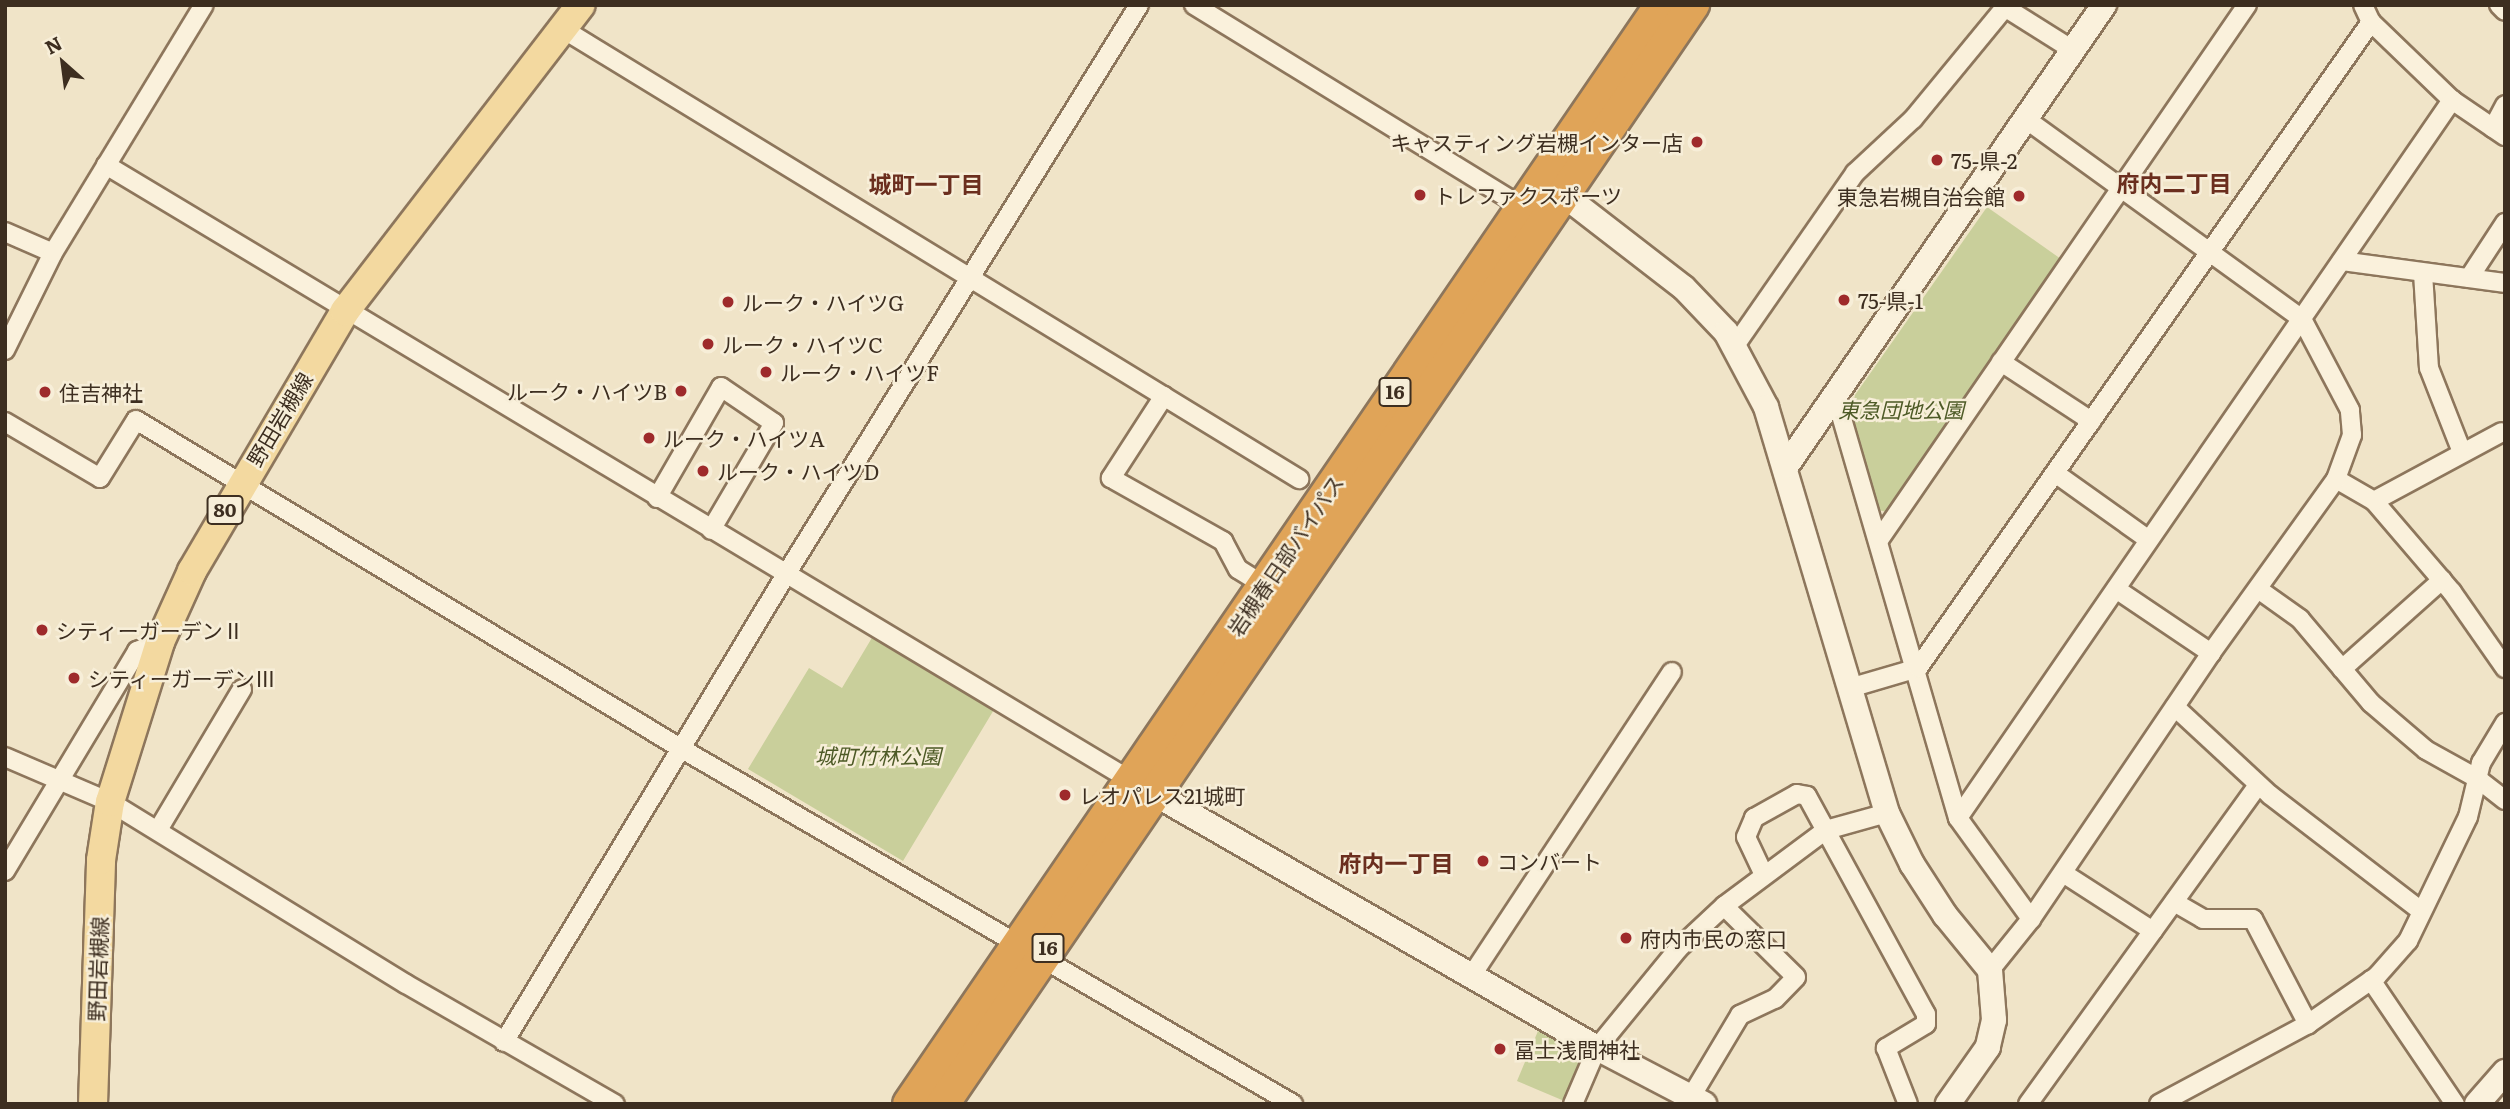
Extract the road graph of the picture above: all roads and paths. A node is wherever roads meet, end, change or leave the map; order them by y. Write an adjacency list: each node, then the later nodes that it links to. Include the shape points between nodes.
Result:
1 (204, 5): 20 (street)
2 (581, 5): 14 (main road, 野田岩槻線 / 80)
3 (1139, 5): 30 (street)
4 (1194, 5): 23 (street)
5 (1661, 5): 23 (highway, 岩槻春日部バイパス / 16)
6 (1693, 5): 22 (highway, 岩槻春日部バイパス / 16)
7 (2104, 5): 15 (street)
8 (2247, 5): 21 (street)
9 (2363, 5): 13 (street)
10 (2499, 5): 12 (street)
11 (2006, 6): 15 (street); 35 (street, via 1913,119 1856,173)
12 (2505, 10)
13 (2371, 22): 16 (street); 26 (street)
14 (563, 29): 30 (street); 33 (main road, 野田岩槻線 / 80)
15 (2073, 50): 18 (street)
16 (2452, 100): 19 (street); 28 (street)
17 (2505, 105): 19 (street)
18 (2024, 118): 21 (street); 39 (street)
19 (2499, 132)
20 (106, 165): 27 (street); 33 (street)
21 (2122, 185): 26 (street); 37 (street)
22 (1565, 196): 35 (street, via 1684,288); 74 (highway, 岩槻春日部バイパス / 16)
23 (1521, 205): 56 (highway, 岩槻春日部バイパス / 16)
24 (2505, 223): 31 (street)
25 (5, 232): 27 (street)
26 (2210, 251): 34 (street); 40 (street)
27 (53, 253): 36 (street)
28 (2342, 261): 29 (street); 34 (street)
29 (2423, 272): 31 (street); 43 (street, via 2429,368)
30 (970, 278): 38 (street); 54 (street)
31 (2469, 278): 32 (street)
32 (2505, 283)
33 (345, 311): 48 (main road, 野田岩槻線 / 80); 49 (street)
34 (2302, 318): 47 (street, via 2350,410 2353,435); 53 (street)
35 (1734, 347): 44 (street, via 1766,407)
36 (5, 350)
37 (2001, 362): 40 (street); 52 (street)
38 (1164, 396): 46 (street); 56 (street, via 1111,478 1223,541 1238,569)
39 (1836, 398): 44 (street); 52 (street)
40 (2091, 421): 45 (street)
41 (5, 422): 48 (street, via 100,478 136,421)
42 (2502, 432): 43 (street)
43 (2462, 452): 50 (street)
44 (1787, 465): 65 (street)
45 (2055, 473): 53 (street); 61 (street)
46 (1300, 479)
47 (2336, 479): 50 (street); 58 (street)
48 (241, 482): 59 (main road, 野田岩槻線 / 80, via 192,570); 69 (street)
49 (657, 498): 51 (street); 51 (street, via 721,387 774,423)
50 (2374, 501): 55 (street)
51 (711, 530): 54 (street)
52 (1879, 540): 61 (street)
53 (2150, 540): 57 (street)
54 (785, 576): 69 (street); 74 (street)
55 (2442, 580): 62 (street); 63 (street)
56 (1264, 585): 74 (highway, 岩槻春日部バイパス / 16)
57 (2116, 589): 60 (street); 78 (street)
58 (2258, 589): 60 (street); 63 (street, via 2300,619)
59 (160, 642): 72 (street, via 137,651); 76 (main road, 野田岩槻線 / 80)
60 (2211, 653): 67 (street)
61 (1918, 668): 65 (street); 78 (street)
62 (2505, 668)
63 (2342, 669): 71 (street, via 2371,704 2426,750)
64 (1672, 671): 91 (street)
65 (1853, 687): 77 (street)
66 (242, 689): 79 (street)
67 (2175, 707): 73 (street); 82 (street)
68 (2505, 723): 71 (street, via 2481,763)
69 (682, 749): 89 (street); 94 (street)
70 (5, 757): 72 (street)
71 (2478, 779): 75 (street); 86 (street, via 2468,817)
72 (61, 780): 76 (street); 81 (street)
73 (2258, 785): 84 (street); 86 (street)
74 (1144, 788): 89 (highway, 岩槻春日部バイパス / 16); 91 (street)
75 (2505, 800)
76 (110, 802): 79 (street); 98 (main road, 野田岩槻線 / 80, via 101,860)
77 (1887, 813): 80 (street); 90 (street, via 1925,884)
78 (1958, 818): 87 (street)
79 (158, 830): 94 (street)
80 (1826, 830): 83 (street); 83 (street, via 1807,796 1797,794 1754,818 1746,837); 104 (street, via 1926,1014 1926,1024 1886,1048)
81 (5, 871)
82 (2063, 873): 87 (street); 88 (street)
83 (1764, 875): 85 (street)
84 (2174, 902): 88 (street); 93 (street, via 2203,919 2253,919)
85 (1724, 906): 95 (street, via 1678,949); 97 (street, via 1796,977 1776,999 1740,1015)
86 (2421, 911): 92 (street, via 2408,941)
87 (2031, 919): 90 (street)
88 (2153, 931): 106 (street)
89 (1030, 951): 100 (highway, 岩槻春日部バイパス / 16); 101 (highway, 岩槻春日部バイパス / 16); 102 (street)
90 (1990, 970): 105 (street, via 1994,1020 1988,1047)
91 (1472, 975): 95 (street)
92 (2371, 980): 93 (street); 108 (street)
93 (2308, 1024): 107 (street)
94 (504, 1042): 99 (street)
95 (1597, 1048): 97 (street); 103 (street)
96 (2505, 1072): 109 (street)
97 (1697, 1100)
98 (93, 1104)
99 (615, 1104)
100 (909, 1104)
101 (943, 1104)
102 (1293, 1104)
103 (1573, 1104)
104 (1908, 1104)
105 (1948, 1104)
106 (2028, 1104)
107 (2160, 1104)
108 (2455, 1104)
109 (2477, 1104)

